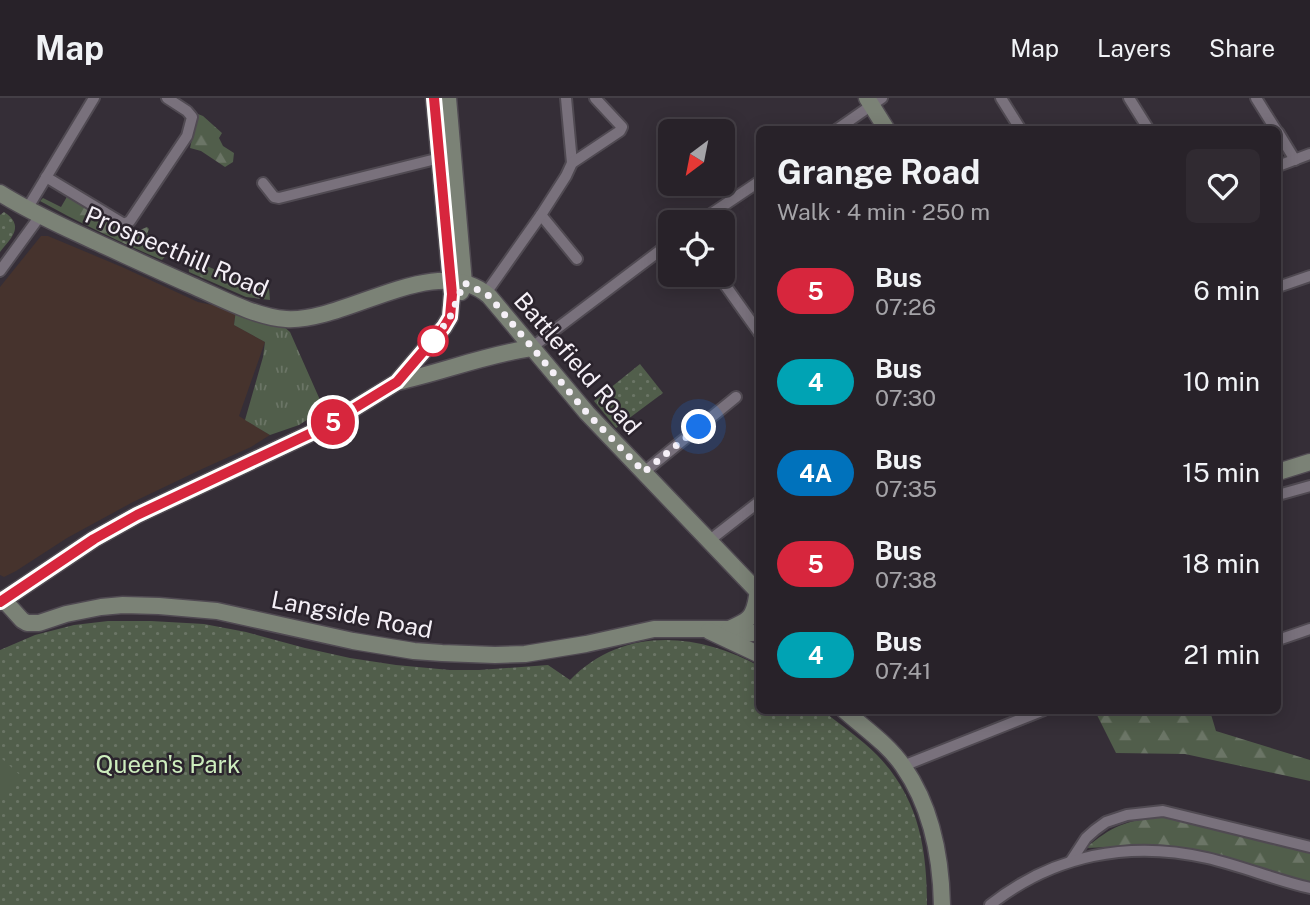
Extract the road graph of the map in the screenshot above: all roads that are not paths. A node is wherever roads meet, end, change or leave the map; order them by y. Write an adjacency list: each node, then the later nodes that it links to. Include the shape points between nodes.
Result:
1 (94, 98): 22 (street)
2 (167, 98): 22 (street, via 187,111 191,124 130,221 124,224)
3 (434, 98): 18 (street)
4 (448, 98): 18 (street)
5 (566, 98): 20 (street)
6 (595, 98): 20 (street, via 622,127)
7 (1001, 98): 13 (street)
8 (1129, 98): 14 (street)
9 (1256, 98): 15 (street)
10 (874, 100): 11 (street); 12 (street)
11 (841, 126)
12 (885, 126)
13 (1018, 126)
14 (1146, 126)
15 (1274, 126)
16 (1281, 137): 19 (street)
17 (1310, 154): 19 (street)
18 (447, 157): 23 (street, via 279,198); 33 (street)
19 (1295, 160): 21 (street)
20 (572, 163): 28 (street)
21 (1281, 165)
22 (46, 177): 27 (street)
23 (263, 183)
24 (756, 184): 26 (street)
25 (0, 193): 27 (street, Prospecthill Road)
26 (717, 210)
27 (34, 213): 31 (street); 33 (street, Prospecthill Road, via 220,298 286,319 324,315 412,285)
28 (541, 215): 30 (street); 36 (street)
29 (658, 252): 38 (street)
30 (577, 259)
31 (0, 271)
32 (1310, 276): 34 (street)
33 (457, 282): 36 (street, Battlefield Road); 39 (street, via 450,317)
34 (1281, 285)
35 (727, 287): 37 (street)
36 (486, 293): 38 (street, Battlefield Road)
37 (756, 325)
38 (531, 348): 39 (street); 43 (street, Battlefield Road)
39 (397, 382): 49 (street, via 322,428 137,515)
40 (736, 397): 43 (street)
41 (1310, 461): 42 (street)
42 (1281, 471)
43 (644, 472): 47 (street, Battlefield Road)
44 (1310, 486): 45 (street)
45 (1281, 494)
46 (756, 504): 47 (street)
47 (710, 540): 48 (street, Battlefield Road)
48 (756, 592)
49 (1, 599): 53 (street, Langside Road, via 27,623 101,607 159,606 217,611 354,641 442,653 525,654 654,629)
50 (756, 599): 51 (street, via 751,617)
51 (729, 629): 53 (street, Langside Road); 54 (street, Langside Road)
52 (1310, 629): 55 (street)
53 (707, 630): 56 (street, Langside Road)
54 (756, 632)
55 (1281, 639)
56 (756, 653)
57 (849, 714): 59 (street)
58 (1032, 714): 59 (street)
59 (903, 766): 63 (street, via 933,833)
60 (1310, 848): 61 (street, via 1163,811 1107,822 1086,838)
61 (1071, 861): 62 (street, via 1159,850 1209,858); 64 (street, via 1034,876)
62 (1310, 888)
63 (942, 905)
64 (990, 905)

